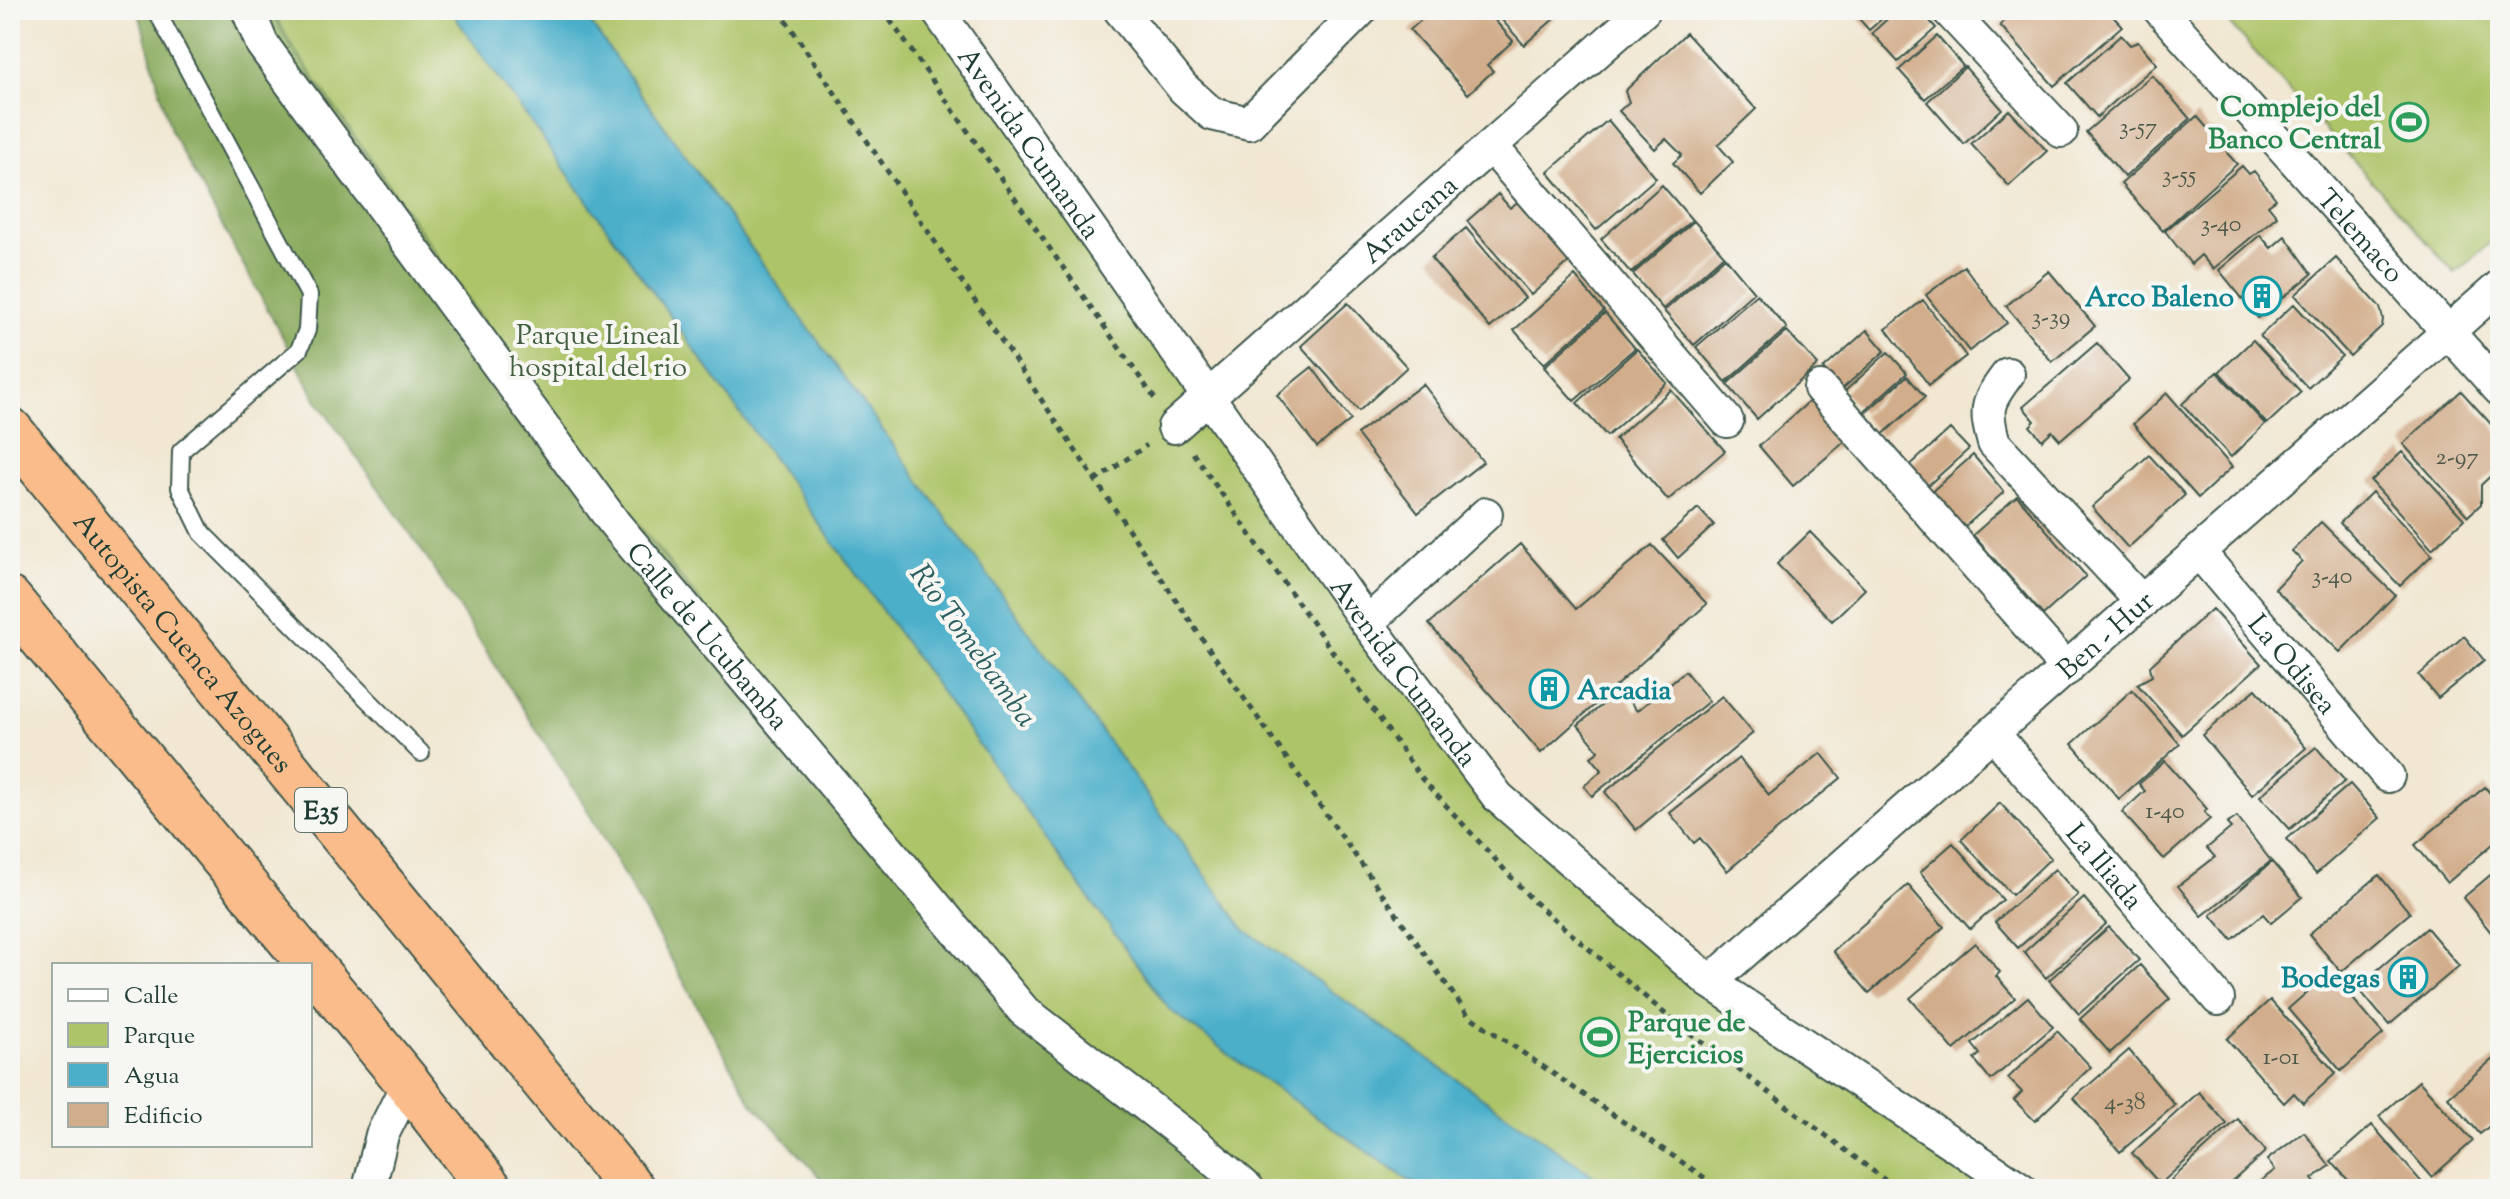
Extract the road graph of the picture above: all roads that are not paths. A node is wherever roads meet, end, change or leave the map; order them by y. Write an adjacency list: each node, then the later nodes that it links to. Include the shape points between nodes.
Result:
1 (156, 10): 27 (lane, via 309,295 307,330 299,350 181,451 180,488 202,533)
2 (248, 10): 37 (street, Calle de Ucubamba, via 262,44 615,524 1023,1010)
3 (937, 10): 16 (street, Avenida Cumanda)
4 (1120, 10): 5 (street, via 1183,88 1212,114 1249,123)
5 (1361, 10)
6 (1644, 10): 10 (street, Araucana)
7 (1948, 10): 9 (street)
8 (2160, 10): 12 (street, Telemaco)
9 (2061, 131)
10 (1491, 146): 16 (street, Araucana); 17 (street)
11 (2500, 286): 12 (street, Ben - Hur)
12 (2448, 332): 15 (street, Telemaco); 21 (street, Ben - Hur)
13 (2008, 374): 23 (street, via 1991,397 1987,419 1994,443)
14 (1820, 388): 25 (street)
15 (2500, 390)
16 (1207, 397): 18 (street, Araucana); 24 (street, Avenida Cumanda)
17 (1727, 421)
18 (1174, 427)
19 (10, 430): 36 (highway, Autopista Cuenca Azogues / E35)
20 (1486, 514): 24 (street)
21 (2199, 552): 23 (street, Ben - Hur); 28 (street, La Odisea)
22 (10, 600): 29 (highway)
23 (2142, 602): 25 (street, Ben - Hur)
24 (1367, 623): 31 (street, Avenida Cumanda, via 1498,797)
25 (2067, 669): 26 (street, Ben - Hur)
26 (1993, 733): 31 (street, Ben - Hur); 32 (street, La Iliada)
27 (421, 753)
28 (2388, 776)
29 (309, 963)
30 (312, 966): 33 (highway)
31 (1710, 982): 38 (street, Avenida Cumanda)
32 (2218, 999)
33 (408, 1083): 34 (street, via 382,1135); 35 (highway)
34 (369, 1189)
35 (490, 1189)
36 (632, 1189)
37 (1248, 1189)
38 (2021, 1189)

